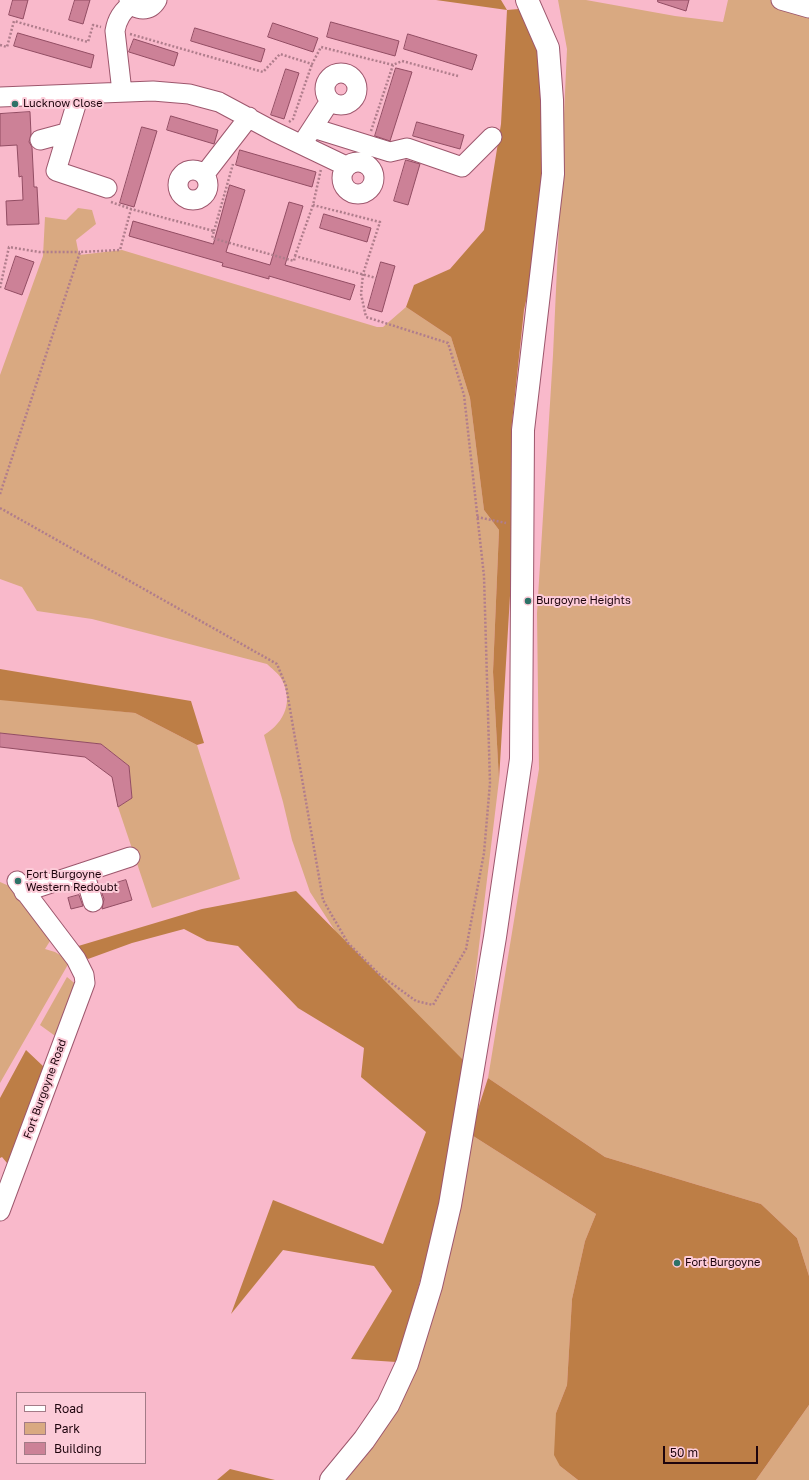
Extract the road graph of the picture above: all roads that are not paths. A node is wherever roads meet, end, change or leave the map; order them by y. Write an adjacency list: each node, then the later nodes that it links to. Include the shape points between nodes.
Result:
1 (157, 0): 4 (street, via 150,8 145,9 140,9)
2 (528, 0): 23 (main road, via 548,48 553,174 523,430 521,759 495,937 450,1205 431,1286 406,1364 388,1405 364,1440)
3 (781, 0): 5 (street)
4 (130, 2): 6 (street, via 116,22 115,31)
5 (809, 8)
6 (122, 92): 7 (street); 10 (street, via 189,94 218,102)
7 (79, 95): 8 (street); 12 (street)
8 (0, 97)
9 (330, 101): 11 (street)
10 (249, 117): 15 (street); 17 (street)
11 (313, 128): 13 (street, via 390,152 407,148 462,167); 15 (street)
12 (66, 133): 14 (street); 18 (street, via 65,145 56,171)
13 (492, 137)
14 (40, 140)
15 (302, 145): 16 (street)
16 (346, 166)
17 (204, 175)
18 (107, 188)
19 (130, 857): 20 (street)
20 (84, 872): 21 (street); 22 (street, Fort Burgoyne Road, via 21,887 81,967 84,983)
21 (93, 902)
22 (0, 1211)
23 (330, 1480)

